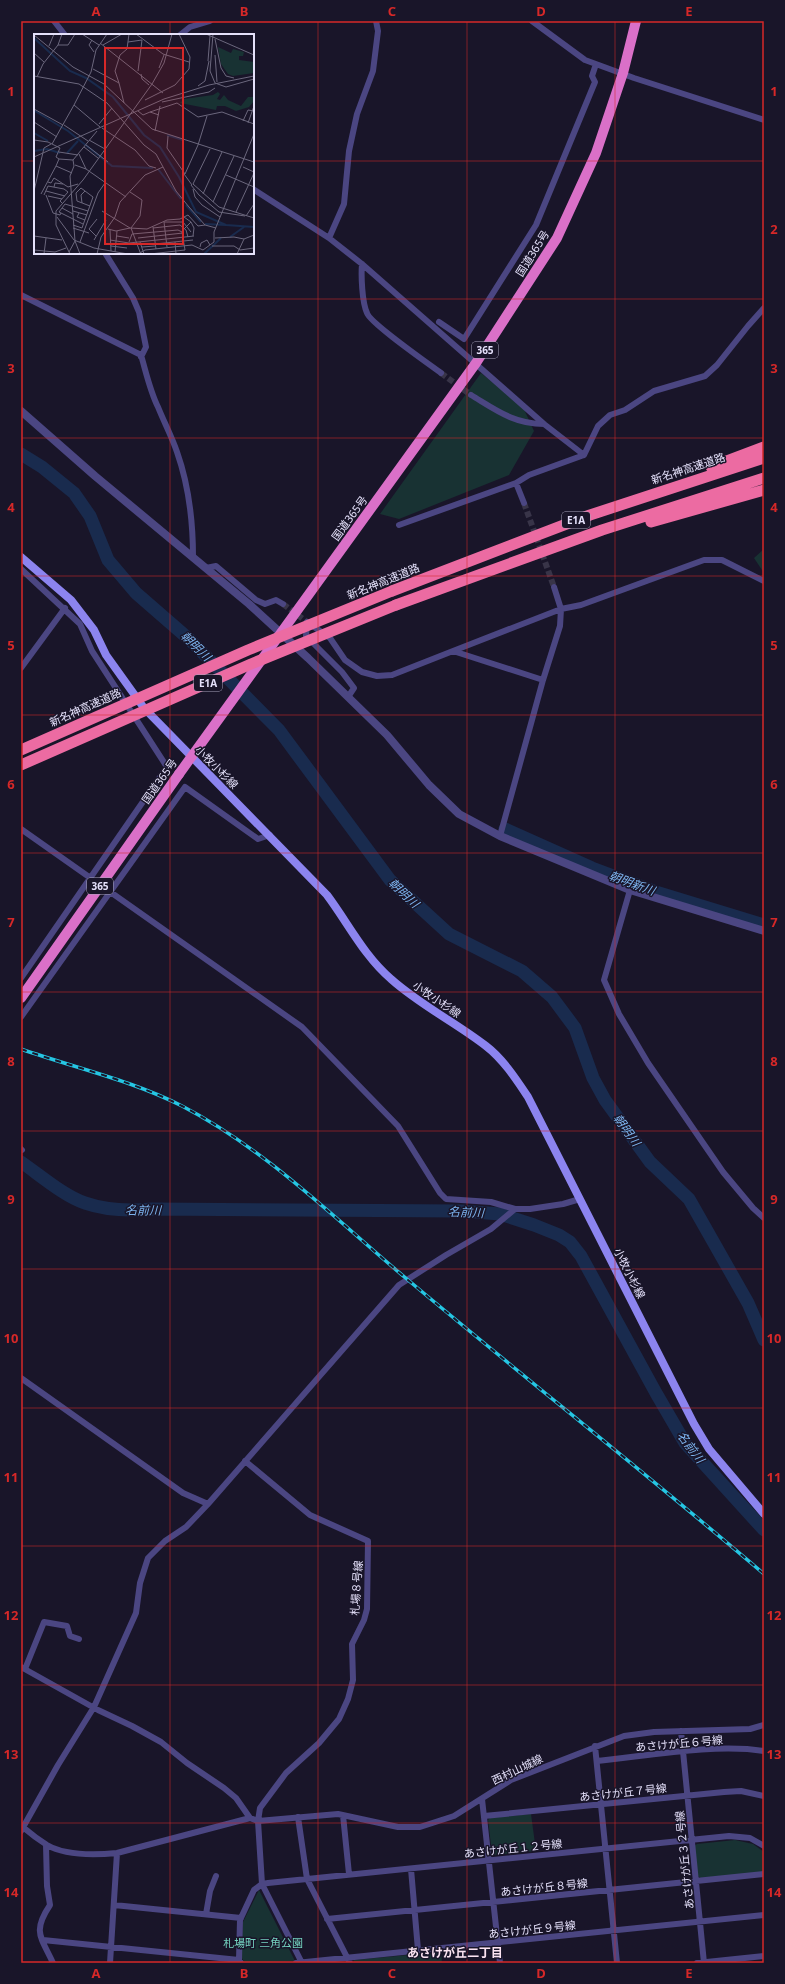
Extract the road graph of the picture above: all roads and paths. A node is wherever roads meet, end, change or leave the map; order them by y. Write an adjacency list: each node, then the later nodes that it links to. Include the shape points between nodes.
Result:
1 (54, 21): 6 (street)
2 (210, 21): 7 (street)
3 (376, 21): 12 (street, via 378,31 373,71 357,114 348,151 344,204)
4 (532, 21): 8 (street, via 585,60)
5 (636, 21): 9 (highway, 国道365号 / 365)
6 (64, 34)
7 (181, 34)
8 (596, 64): 9 (street); 17 (street, via 592,76 595,82 536,226 464,339)
9 (623, 73): 10 (street); 19 (highway, 国道365号 / 365, via 596,153 557,238)
10 (764, 120)
11 (254, 190): 12 (street)
12 (329, 238): 14 (street)
13 (106, 254): 18 (street, via 139,312 146,347)
14 (362, 264): 19 (street); 20 (street, via 367,314 382,329)
15 (21, 295): 18 (street)
16 (764, 308): 25 (street, via 705,376 654,391 625,410 610,415 598,426)
17 (439, 322)
18 (141, 357): 34 (street, via 157,406 182,467 193,530)
19 (476, 363): 23 (street); 43 (highway, 国道365号 / 365)
20 (441, 373)
21 (471, 394): 23 (street, via 511,419 528,424)
22 (21, 411): 34 (street)
23 (544, 424): 25 (street)
24 (764, 447): 31 (highway)
25 (584, 455): 28 (street, via 529,475)
26 (764, 458): 31 (highway, 新名神高速道路 / E1A)
27 (764, 478): 37 (highway, E1A, via 698,498)
28 (516, 483): 30 (street); 32 (street)
29 (764, 490): 37 (highway)
30 (524, 503)
31 (590, 515): 48 (highway, 新名神高速道路 / E1A, bridge, via 392,591 248,650)
32 (399, 525)
33 (21, 557): 49 (main road, 小牧小杉線, via 71,600 94,630 106,655 144,708)
34 (193, 557): 35 (street)
35 (206, 568): 40 (street, via 216,566 256,600 265,604 276,600); 43 (street)
36 (21, 569): 41 (street)
37 (490, 570): 50 (highway, E1A, bridge, via 251,664)
38 (764, 581): 42 (street, via 722,560 704,560 581,605)
39 (554, 587): 42 (street)
40 (283, 604)
41 (64, 608): 45 (street); 54 (street, via 80,624 92,651 167,767)
42 (561, 609): 44 (street); 46 (street, via 560,626)
43 (280, 633): 47 (street); 49 (highway, 国道365号 / 365, bridge)
44 (453, 652): 46 (street); 47 (street, via 392,675 377,676 362,672 345,660 330,638 307,622 306,636 342,672 354,688)
45 (21, 668)
46 (542, 680): 53 (street)
47 (348, 697): 53 (street, via 387,735 443,800 465,817)
48 (21, 750)
49 (192, 757): 52 (main road, 小牧小杉線); 59 (highway, 国道365号 / 365, bridge)
50 (21, 765)
51 (21, 829): 54 (street)
52 (270, 835): 56 (street, via 258,839 185,787); 61 (main road, 小牧小杉線, via 327,895 367,954 390,979 411,996 487,1046 511,1072 528,1097)
53 (500, 836): 55 (street)
54 (91, 879): 56 (street); 58 (street)
55 (630, 890): 57 (street); 63 (street, via 604,980 619,1014 648,1063 723,1172)
56 (110, 891): 60 (street); 62 (street, via 302,1027 398,1126 440,1193 446,1198 491,1202)
57 (764, 931)
58 (21, 978)
59 (21, 998)
60 (21, 1017)
61 (580, 1199): 62 (street, via 563,1204); 67 (main road, 小牧小杉線, via 694,1424 709,1448)
62 (513, 1210): 65 (street, via 491,1229 399,1285)
63 (764, 1218)
64 (21, 1378): 66 (street, via 183,1493)
65 (245, 1461): 66 (street); 85 (street, 札場８号線, via 310,1515 368,1541 367,1609 352,1644 353,1680 348,1699 339,1719 319,1743 277,1784 260,1808)
66 (208, 1504): 70 (street, via 186,1528 165,1541 148,1558 140,1583 136,1613)
67 (764, 1514)
68 (79, 1639): 69 (street, via 70,1636 67,1626 44,1622)
69 (23, 1668): 70 (street)
70 (94, 1707): 84 (street, via 161,1742 236,1798); 86 (street)
71 (764, 1726): 72 (street, 西村山城線, via 750,1729)
72 (681, 1731): 73 (street, 西村山城線, via 638,1733); 74 (street, あさけが丘３２号線)
73 (595, 1746): 76 (street); 79 (street, 西村山城線, via 512,1780)
74 (683, 1752): 75 (street, あさけが丘６号線, via 738,1748); 76 (street, あさけが丘６号線); 77 (street, あさけが丘３２号線)
75 (764, 1752)
76 (597, 1762): 80 (street)
77 (687, 1796): 78 (street, あさけが丘７号線, via 735,1791); 80 (street, あさけが丘７号線); 87 (street, あさけが丘３２号線)
78 (764, 1796)
79 (482, 1799): 81 (street, 西村山城線, via 454,1816 420,1827 398,1827); 82 (street)
80 (601, 1804): 82 (street, あさけが丘７号線); 90 (street)
81 (343, 1815): 83 (street, 西村山城線); 94 (street)
82 (484, 1816): 92 (street)
83 (298, 1817): 85 (street, 西村山城線); 97 (street)
84 (250, 1818): 85 (street, 西村山城線); 91 (street)
85 (258, 1820): 99 (street)
86 (22, 1830): 88 (street)
87 (692, 1840): 89 (street, あさけが丘１２号線, via 745,1836); 90 (street, あさけが丘１２号線); 98 (street, あさけが丘３２号線)
88 (46, 1845): 91 (street, via 67,1852); 110 (street, via 50,1902 39,1924)
89 (764, 1846)
90 (606, 1848): 92 (street, あさけが丘１２号線); 100 (street)
91 (117, 1853): 102 (street)
92 (489, 1860): 93 (street, あさけが丘１２号線); 101 (street)
93 (411, 1869): 94 (street, あさけが丘１２号線); 103 (street)
94 (349, 1874): 97 (street, あさけが丘１２号線)
95 (764, 1874): 98 (street, あさけが丘８号線)
96 (216, 1876): 104 (street)
97 (307, 1879): 99 (street, あさけが丘１２号線); 107 (street)
98 (696, 1881): 100 (street, あさけが丘８号線); 108 (street, あさけが丘３２号線)
99 (262, 1884): 106 (street, via 254,1890); 119 (street)
100 (610, 1890): 101 (street, あさけが丘８号線); 109 (street)
101 (494, 1902): 103 (street, あさけが丘８号線); 111 (street)
102 (114, 1905): 104 (street); 112 (street)
103 (415, 1910): 107 (street, あさけが丘８号線); 113 (street)
104 (206, 1914): 106 (street)
105 (764, 1915): 108 (street, あさけが丘９号線)
106 (241, 1918): 116 (street)
107 (327, 1919): 115 (street)
108 (700, 1922): 109 (street, あさけが丘９号線); 122 (street, あさけが丘３２号線)
109 (614, 1931): 111 (street, あさけが丘９号線); 121 (street)
110 (43, 1940): 112 (street); 117 (street)
111 (498, 1942): 113 (street, あさけが丘９号線); 120 (street)
112 (111, 1947): 116 (street); 118 (street)
113 (418, 1950): 115 (street, あさけが丘９号線)
114 (764, 1956): 122 (street)
115 (349, 1960): 119 (street, あさけが丘９号線)
116 (240, 1962)
117 (53, 1963)
118 (110, 1963)
119 (300, 1963)
120 (500, 1963)
121 (617, 1963)
122 (702, 1963)

